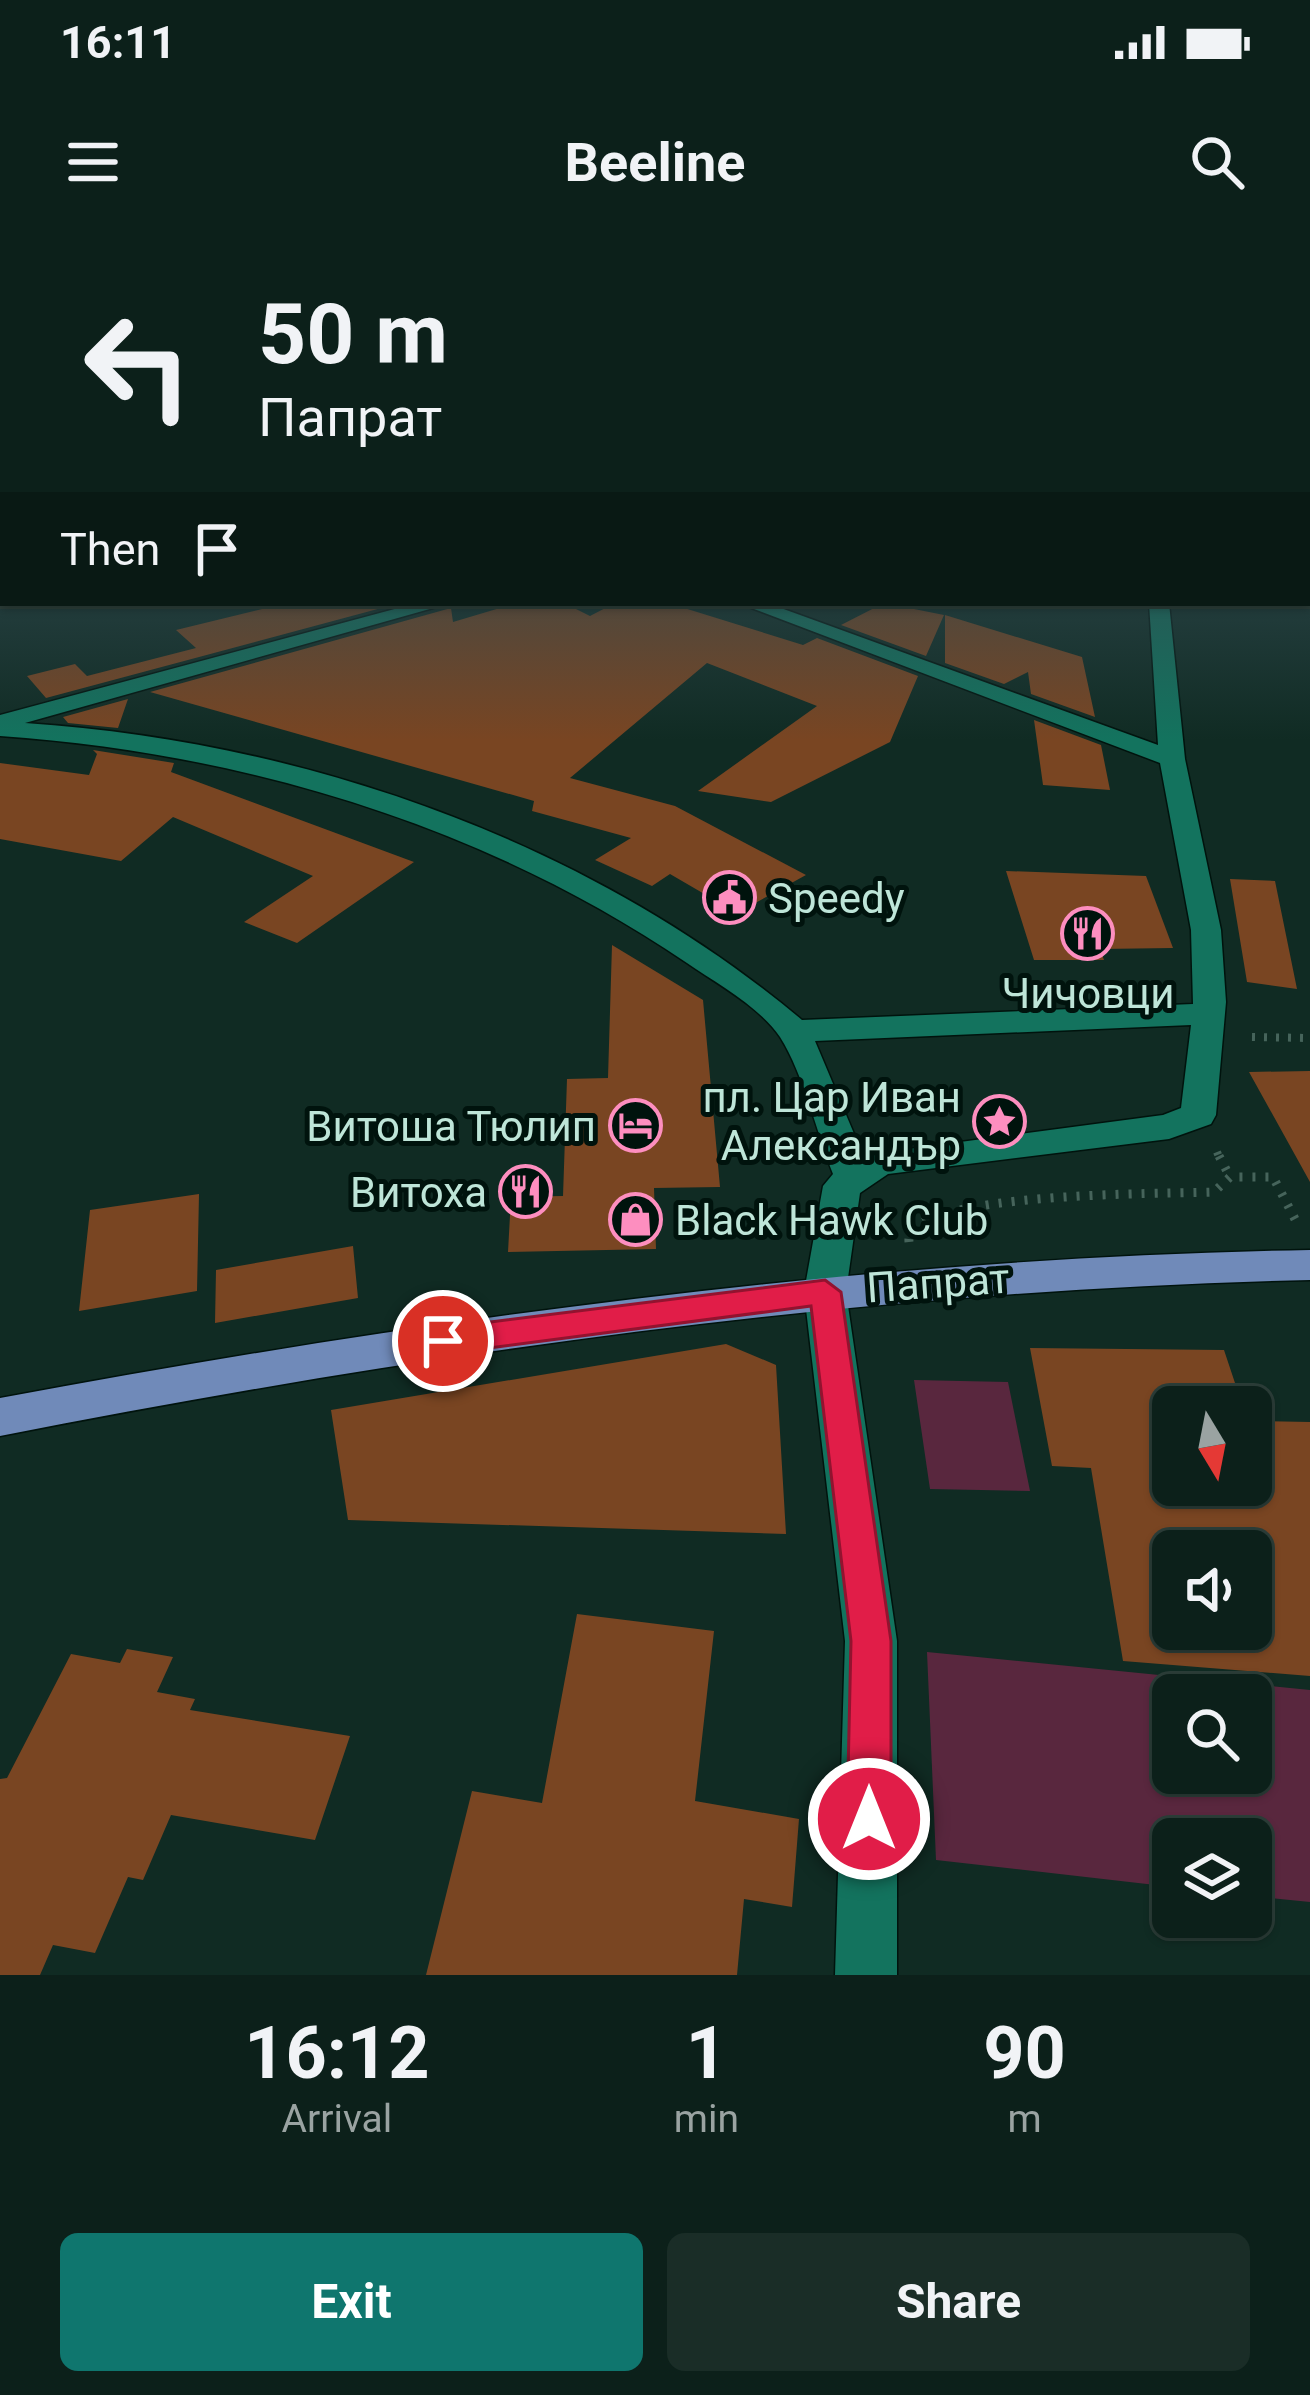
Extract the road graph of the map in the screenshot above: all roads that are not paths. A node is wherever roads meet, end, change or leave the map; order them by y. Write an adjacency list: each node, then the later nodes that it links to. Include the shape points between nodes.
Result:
1 (430, 606): 4 (street)
2 (756, 606): 5 (street)
3 (1159, 606): 5 (street)
4 (0, 726): 7 (street, via 300,775 488,840 649,924)
5 (1172, 759): 6 (street, via 1206,931)
6 (1207, 1025): 7 (street); 8 (street, via 1198,1115 1186,1123 879,1162)
7 (794, 1031): 8 (street)
8 (853, 1177): 10 (street, via 838,1199)
9 (1305, 1246): 10 (main road, Папрат)
10 (825, 1292): 11 (main road, Папрат, via 256,1366); 12 (street, via 871,1641)
11 (0, 1417)
12 (866, 1975)

